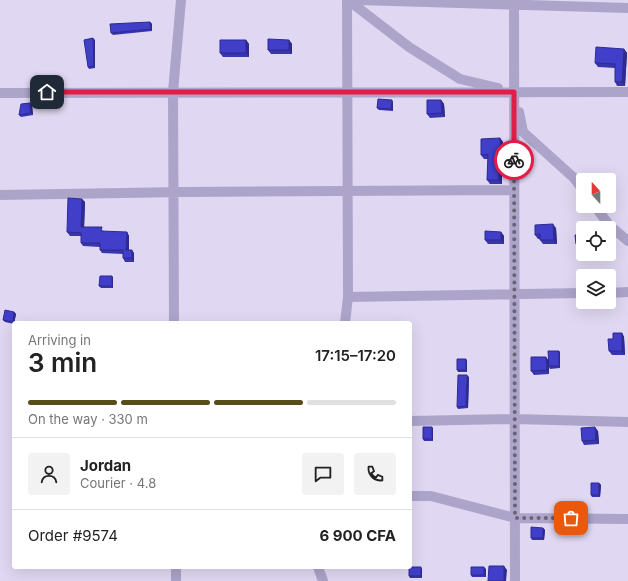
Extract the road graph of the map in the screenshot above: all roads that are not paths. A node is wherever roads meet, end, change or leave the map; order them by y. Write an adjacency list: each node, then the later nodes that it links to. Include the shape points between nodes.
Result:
1 (181, 0): 6 (street)
2 (348, 0): 7 (street); 8 (street, via 409,47 460,79)
3 (358, 0): 4 (street)
4 (514, 2): 5 (street); 8 (street)
5 (628, 8)
6 (173, 92): 7 (street); 10 (street); 14 (street)
7 (348, 92): 8 (street); 13 (street)
8 (514, 92): 9 (street); 11 (street, via 523,132); 12 (street)
9 (628, 92)
10 (0, 93)
11 (576, 181)
12 (514, 190): 13 (street); 20 (street)
13 (348, 191): 14 (street); 22 (street)
14 (174, 192): 15 (street); 23 (street)
15 (0, 195)
16 (600, 213): 17 (street, via 609,225)
17 (628, 241)
18 (628, 292): 19 (street)
19 (616, 293)
20 (515, 294): 21 (street); 22 (street); 25 (street)
21 (576, 294)
22 (348, 297): 24 (street)
23 (174, 321)
24 (345, 321)
25 (515, 419): 26 (street); 27 (street); 29 (street)
26 (412, 421)
27 (628, 422)
28 (412, 496): 29 (street, via 431,496)
29 (515, 518): 30 (street); 35 (street)
30 (628, 519)
31 (176, 569): 33 (street)
32 (319, 569): 34 (street)
33 (176, 581)
34 (322, 581)
35 (515, 581)

